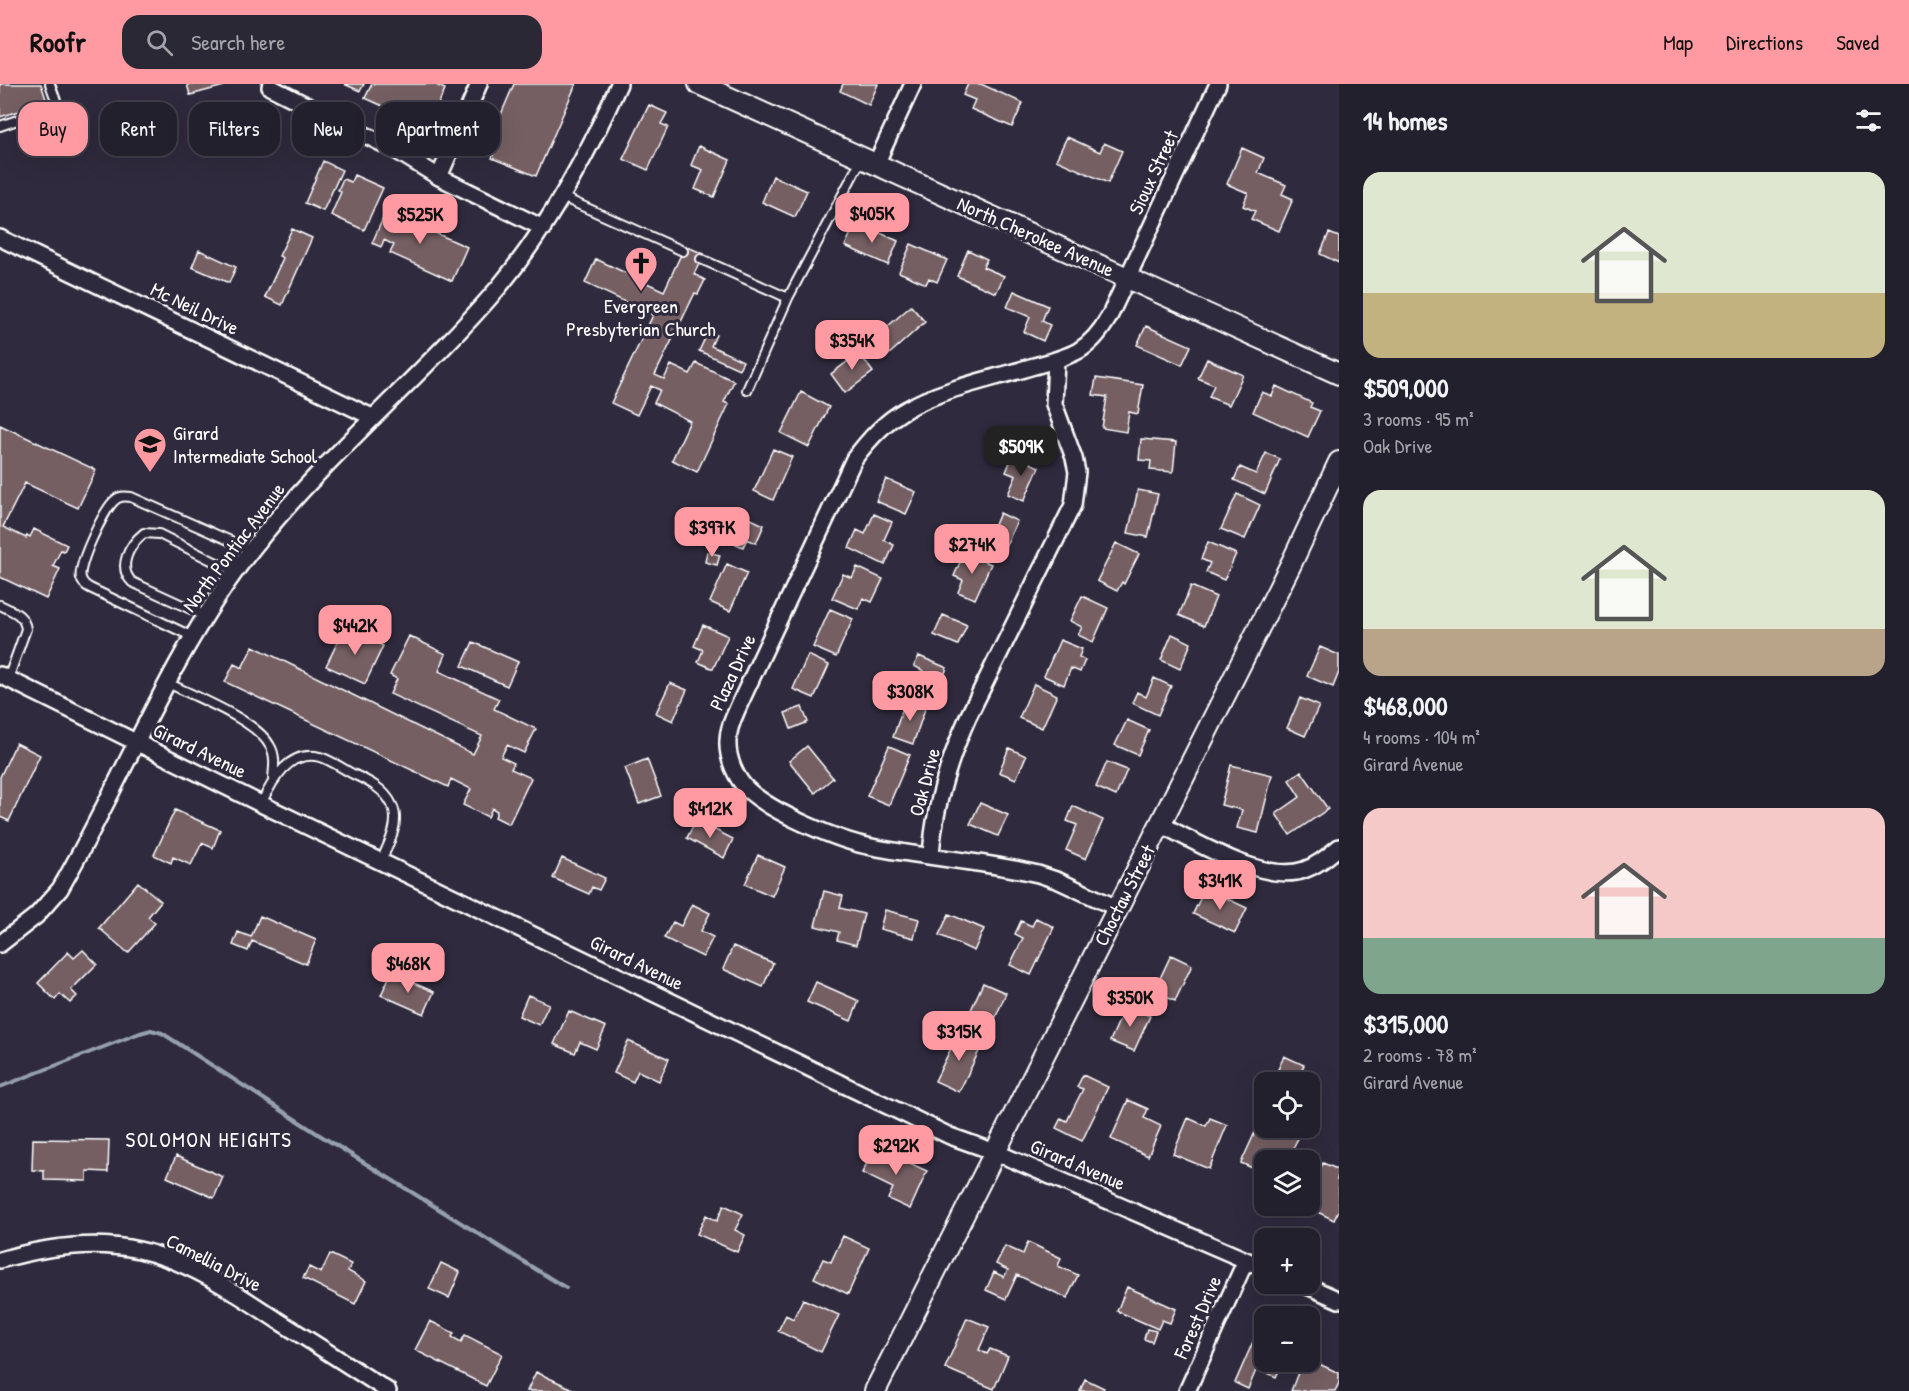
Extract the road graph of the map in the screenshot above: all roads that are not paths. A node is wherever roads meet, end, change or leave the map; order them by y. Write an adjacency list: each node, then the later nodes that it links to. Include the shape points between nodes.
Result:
1 (50, 84): 8 (lane, via 58,106)
2 (479, 84): 10 (street)
3 (619, 84): 11 (street, North Pontiac Avenue)
4 (699, 84): 9 (street, North Cherokee Avenue)
5 (913, 84): 9 (street)
6 (1218, 84): 16 (street, Sioux Street)
7 (270, 87): 10 (street)
8 (0, 126)
9 (869, 160): 16 (street, North Cherokee Avenue); 17 (lane)
10 (438, 177): 12 (street)
11 (562, 197): 12 (street, North Pontiac Avenue); 14 (lane)
12 (543, 228): 21 (street, North Pontiac Avenue, via 470,319)
13 (0, 238): 21 (street, Mc Neil Drive)
14 (683, 251)
15 (701, 259): 17 (lane)
16 (1126, 278): 18 (street, via 1101,330 1077,351); 19 (street, North Cherokee Avenue)
17 (788, 298): 20 (lane)
18 (1056, 360): 35 (street, Oak Drive, via 1054,405 1077,472 1073,505 954,747 938,801); 35 (street, Plaza Drive, via 928,398 907,408 870,438 854,459 730,726 727,743 734,768 746,789 760,800 840,838 870,847)
19 (1339, 374)
20 (747, 390)
21 (372, 417): 23 (street, North Pontiac Avenue)
22 (1339, 462): 33 (street, Choctaw Street)
23 (251, 550): 24 (street, North Pontiac Avenue); 27 (lane, via 131,496 121,496 106,510 82,562 84,584)
24 (235, 572): 26 (street, North Pontiac Avenue); 26 (lane, via 159,534 144,533 133,544 125,570 132,582)
25 (0, 605): 28 (lane, via 20,615 26,628)
26 (206, 616): 27 (street, North Pontiac Avenue)
27 (193, 637): 29 (street, North Pontiac Avenue)
28 (4, 677): 30 (street, Girard Avenue)
29 (166, 682): 30 (street, North Pontiac Avenue); 31 (lane, via 263,734 272,748)
30 (136, 742): 32 (street, Girard Avenue); 38 (street, North Pontiac Avenue, via 60,888 36,916)
31 (273, 778): 32 (lane); 36 (lane, via 294,760 320,757 374,784 393,805 395,818)
32 (261, 804): 36 (street, Girard Avenue)
33 (1160, 824): 34 (street, via 1239,862 1279,873 1303,871); 37 (street, Choctaw Street)
34 (1339, 847)
35 (931, 856): 37 (street, Plaza Drive, via 1038,874)
36 (381, 861): 39 (street, Girard Avenue, via 940,1131)
37 (1117, 908): 39 (street, Choctaw Street)
38 (0, 944)
39 (995, 1152): 41 (street, Girard Avenue); 46 (street, Choctaw Street)
40 (0, 1260): 45 (street, Camellia Drive, via 85,1245 132,1249 167,1259 236,1293)
41 (1246, 1260): 42 (street, Girard Avenue); 47 (street, Forest Drive)
42 (1254, 1264)
43 (1320, 1292): 44 (street)
44 (1339, 1300)
45 (388, 1391)
46 (875, 1391)
47 (1187, 1391)

